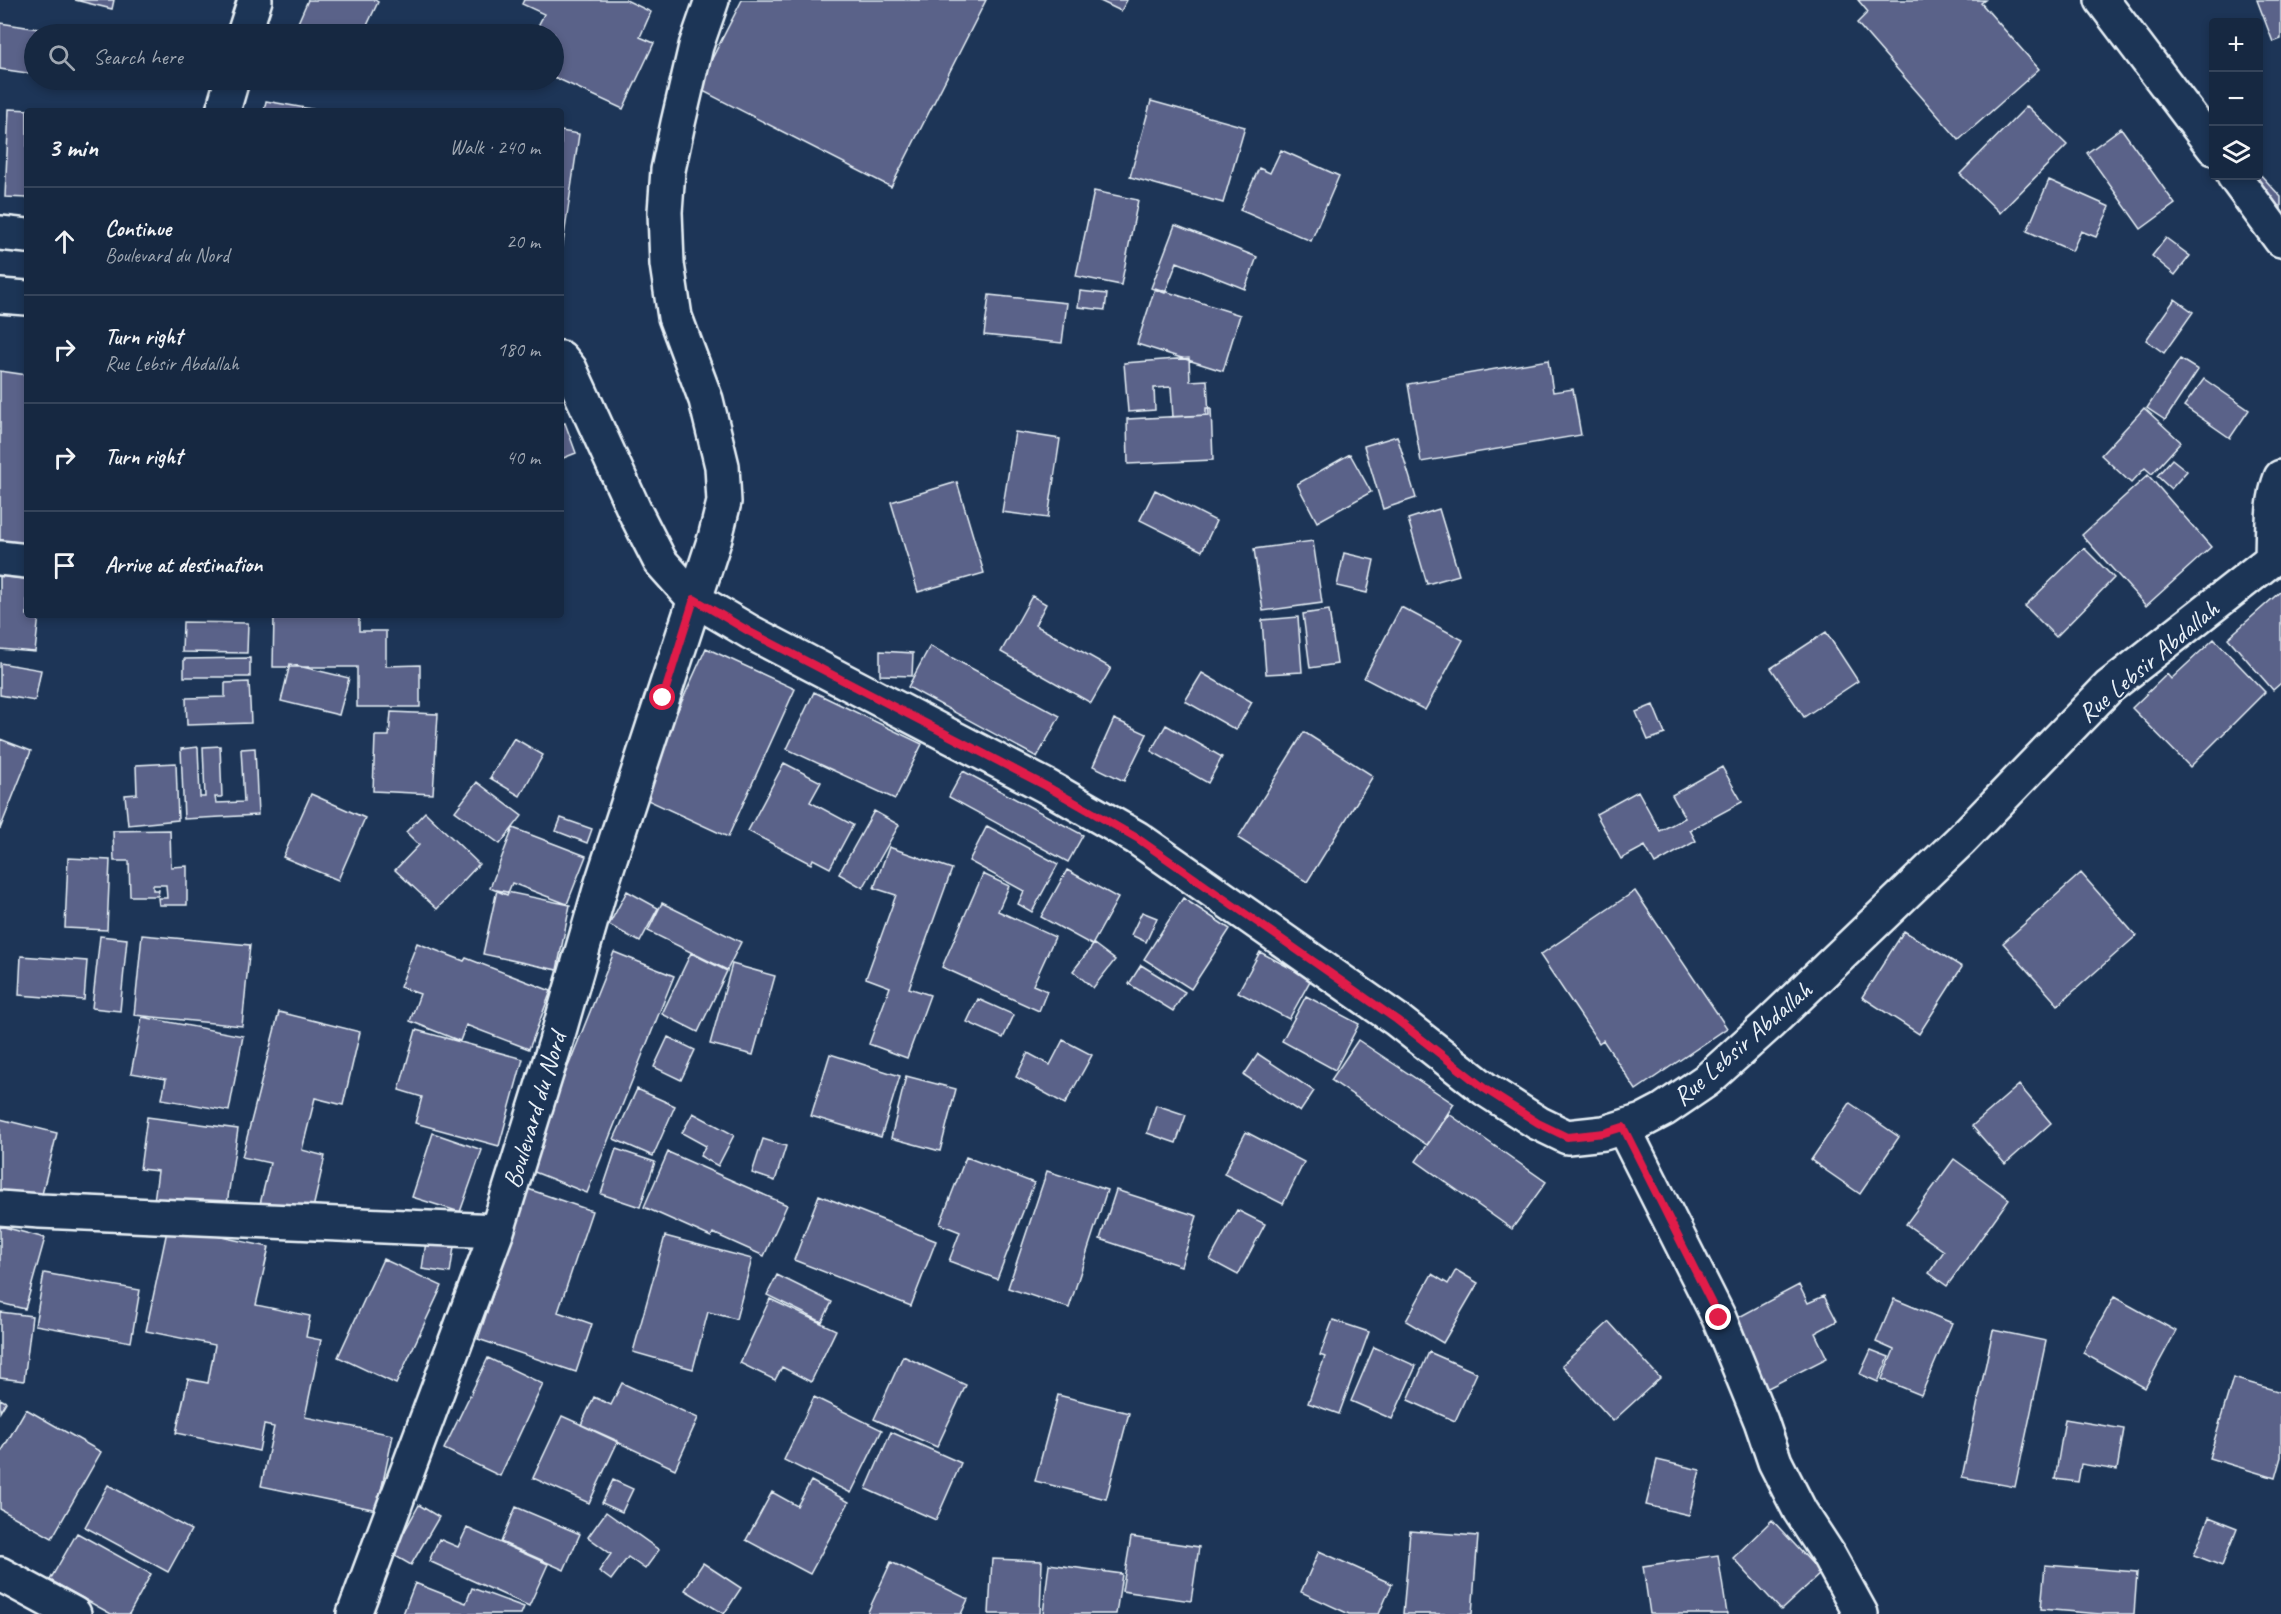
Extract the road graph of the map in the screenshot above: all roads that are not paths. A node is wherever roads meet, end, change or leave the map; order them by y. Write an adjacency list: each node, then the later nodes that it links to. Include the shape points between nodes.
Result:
1 (255, 0): 4 (street)
2 (712, 0): 19 (street, Boulevard du Nord, via 696,46 678,123 668,170 665,212 675,317 706,400 722,466 724,502)
3 (2102, 0): 7 (street)
4 (247, 24)
5 (229, 90): 6 (street)
6 (224, 108)
7 (2209, 141)
8 (2237, 180): 11 (street)
9 (0, 233): 10 (street)
10 (24, 236)
11 (2281, 240)
12 (0, 296): 13 (street)
13 (24, 298)
14 (564, 362): 19 (street, Rue Lebsir Abdallah, via 660,561)
15 (2281, 477): 16 (street, via 2273,516)
16 (2277, 556): 20 (street, Rue Lebsir Abdallah, via 2109,687 1961,840 1707,1080 1663,1110)
17 (0, 558): 18 (street)
18 (24, 561)
19 (694, 599): 20 (street, Rue Lebsir Abdallah, via 1036,780 1137,838 1538,1123 1567,1137); 22 (street, Boulevard du Nord, via 601,886)
20 (1623, 1127): 26 (street, via 1719,1318 1775,1462)
21 (0, 1208): 22 (street)
22 (497, 1231): 25 (street, Boulevard du Nord)
23 (0, 1574): 24 (street)
24 (74, 1614)
25 (354, 1614)
26 (1861, 1614)

